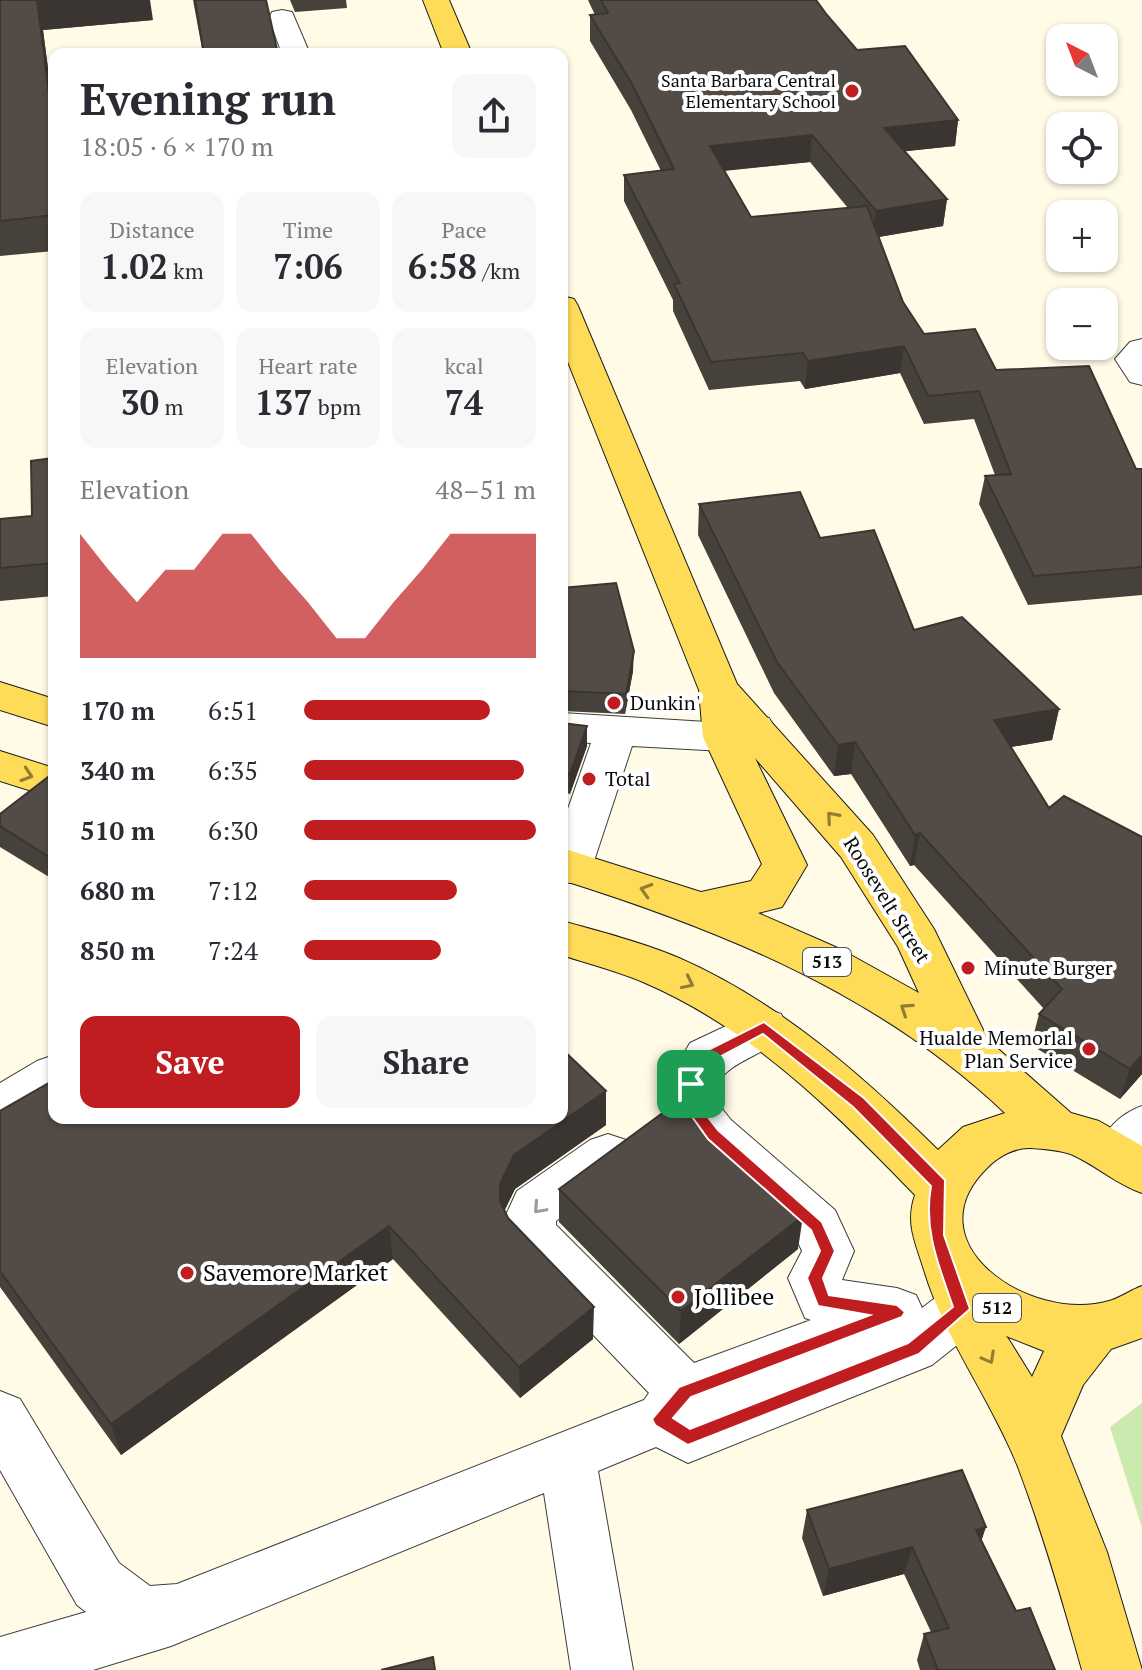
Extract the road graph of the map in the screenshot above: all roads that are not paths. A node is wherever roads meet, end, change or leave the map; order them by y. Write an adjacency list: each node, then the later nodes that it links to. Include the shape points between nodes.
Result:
1 (436, 0): 4 (main road)
2 (282, 18): 3 (street)
3 (294, 48)
4 (456, 48)
5 (568, 321): 12 (main road, Roosevelt Street)
6 (1142, 349): 7 (street, via 1132,359)
7 (1142, 375)
8 (0, 696): 9 (main road)
9 (48, 711)
10 (568, 728): 11 (street)
11 (616, 732): 12 (street); 15 (street)
12 (739, 732): 17 (main road, Roosevelt Street, via 785,865 766,895); 20 (main road, Roosevelt Street, one-way to 12, via 918,941 857,846)
13 (0, 766): 14 (main road, one-way to 14)
14 (48, 781)
15 (568, 861)
16 (568, 867): 17 (main road, 513, one-way to 16)
17 (704, 908): 20 (main road, 513, one-way to 17, via 837,967)
18 (568, 940): 19 (main road, one-way to 19, via 661,970)
19 (764, 1027): 23 (street, via 707,1057 691,1084); 26 (main road, via 859,1103)
20 (970, 1052): 24 (main road, 513)
21 (48, 1079): 22 (street)
22 (0, 1108)
23 (700, 1118): 28 (street, via 817,1226 828,1251 815,1278 824,1301); 30 (street, one-way to 30, via 650,1124 535,1207 530,1219 530,1233)
24 (1054, 1128): 25 (main road); 26 (main road, via 1017,1129 983,1139 957,1158)
25 (1134, 1151)
26 (939, 1185): 27 (main road, 512, via 937,1235)
27 (954, 1285): 28 (street); 29 (main road, 512, via 1009,1316 1051,1329); 30 (street, via 913,1348 688,1437); 32 (main road, one-way to 32)
28 (897, 1312): 30 (street)
29 (1129, 1317): 32 (main road, via 1063,1369)
30 (673, 1406): 33 (street)
31 (0, 1417): 34 (street, via 98,1584 142,1616)
32 (1033, 1436): 37 (main road, via 1094,1602)
33 (567, 1458): 34 (street); 36 (street)
34 (177, 1614): 35 (street)
35 (0, 1668)
36 (602, 1670)
37 (1113, 1670)

